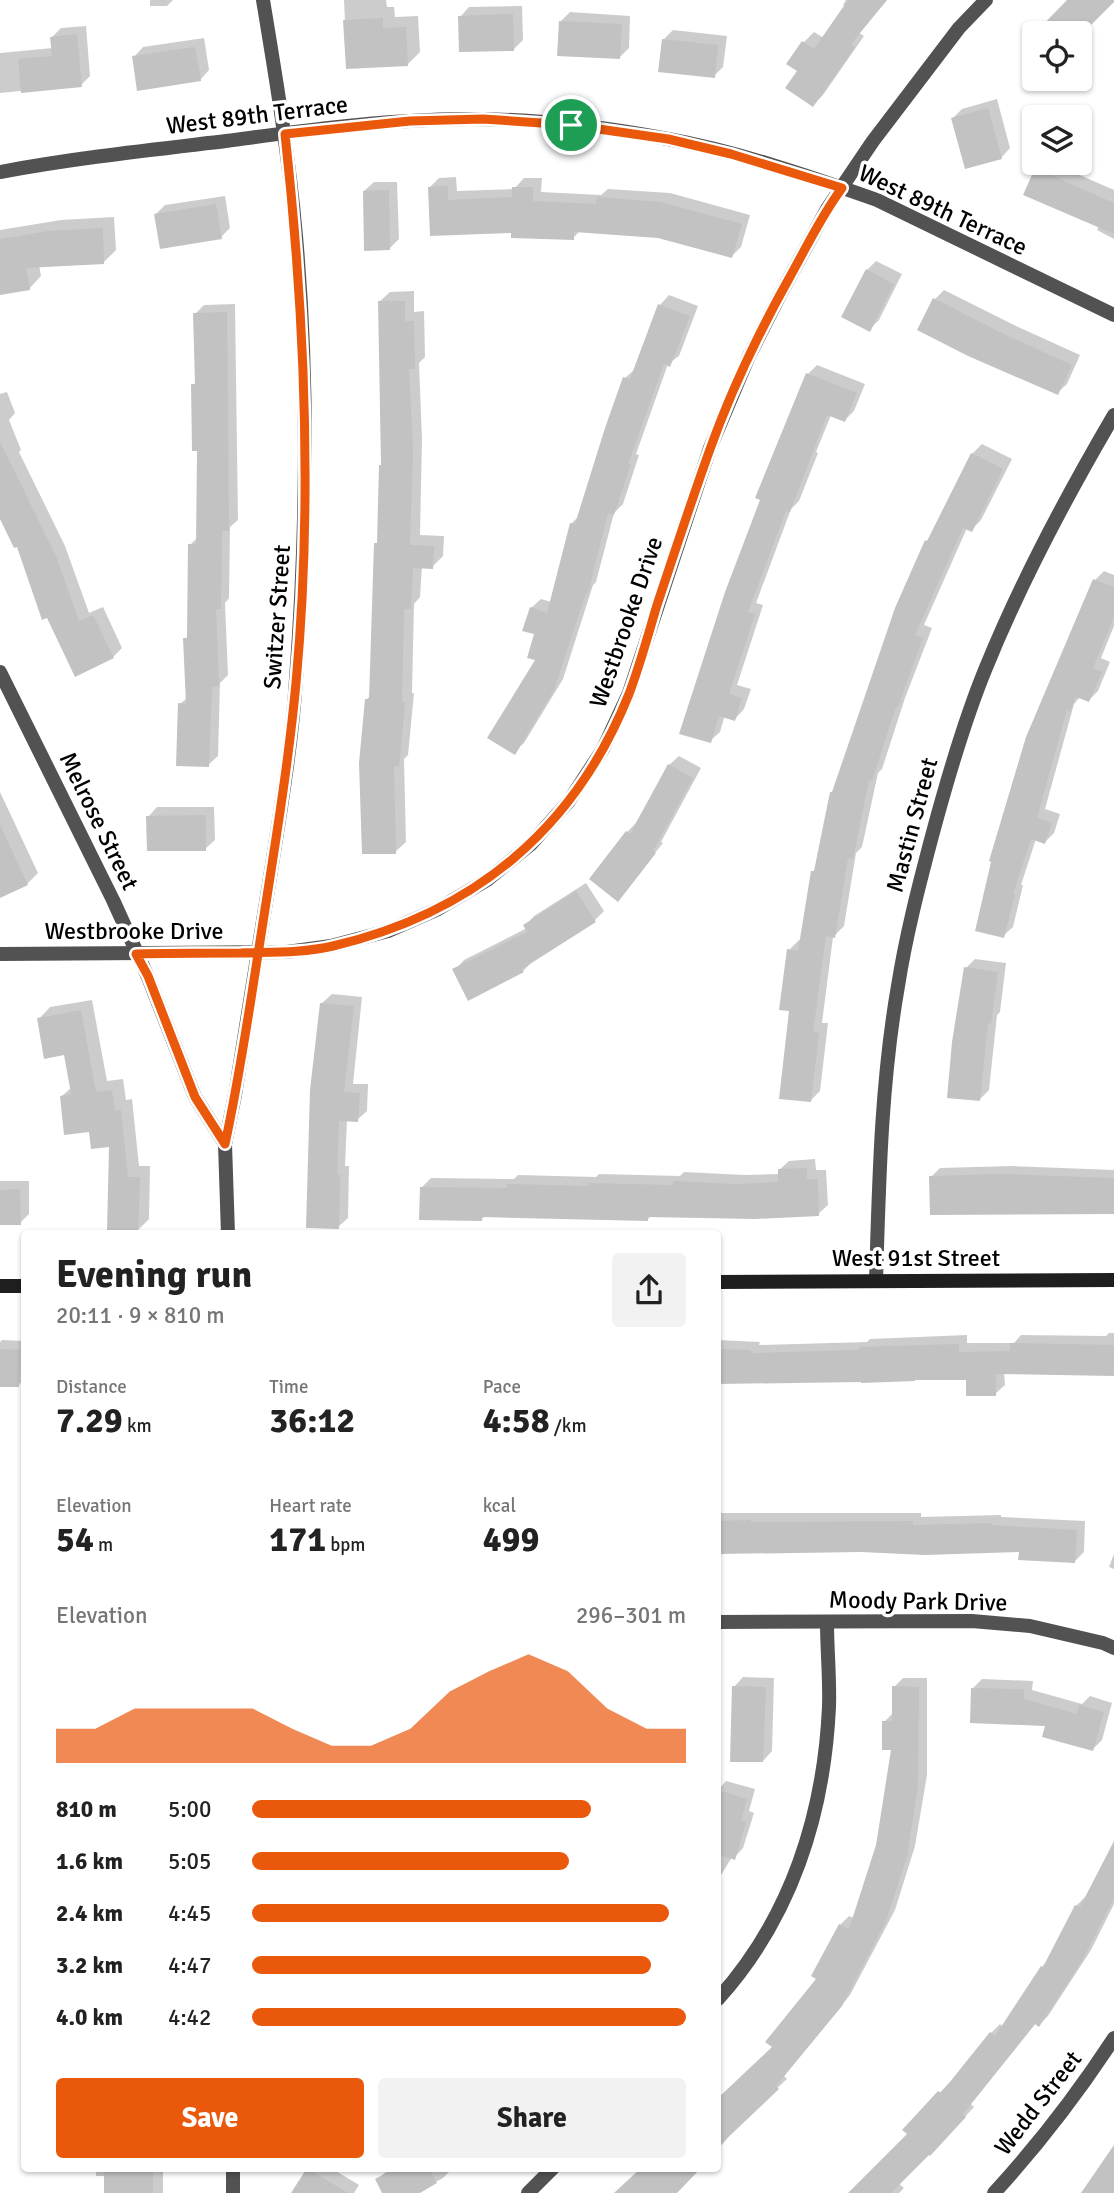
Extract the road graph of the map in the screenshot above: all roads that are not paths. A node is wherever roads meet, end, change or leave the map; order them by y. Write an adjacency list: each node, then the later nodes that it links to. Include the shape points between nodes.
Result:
1 (263, 0): 3 (street, Switzer Street)
2 (986, 0): 5 (street, Westbrooke Drive, via 912,87)
3 (285, 134): 4 (street, West 89th Terrace); 5 (street, West 89th Terrace, via 410,121 483,119 571,125 668,139); 9 (street, Switzer Street, via 302,311 305,535 288,763)
4 (0, 172)
5 (842, 188): 6 (street, West 89th Terrace, via 877,200); 9 (street, Westbrooke Drive, via 749,356 710,448 629,693 603,749 569,801 514,859 438,909 388,931 331,946)
6 (1114, 315)
7 (1114, 415): 15 (street, Mastin Street, via 1035,558 985,670 949,771 898,986 885,1087)
8 (0, 672): 11 (street, Melrose Street)
9 (258, 953): 11 (street, Westbrooke Drive); 12 (street, Switzer Street)
10 (0, 954): 11 (street, Westbrooke Drive)
11 (136, 954): 12 (street, Melrose Street, via 195,1097)
12 (225, 1144): 13 (street, Switzer Street)
13 (228, 1230)
14 (1114, 1280): 15 (street, West 91st Street)
15 (876, 1281): 16 (street, West 91st Street)
16 (721, 1282)
17 (0, 1286): 18 (street)
18 (21, 1286)
19 (721, 1622): 20 (street, Moody Park Drive)
20 (827, 1622): 21 (street, Moody Park Drive, via 972,1621 1030,1626); 22 (street, via 829,1705 824,1769 811,1831 794,1880 767,1934)
21 (1114, 1648)
22 (721, 1996)
23 (1114, 2038): 28 (street, Wedd Street, via 1069,2105)
24 (233, 2172): 26 (street)
25 (550, 2172): 27 (street)
26 (233, 2193)
27 (528, 2193)
28 (995, 2193)

